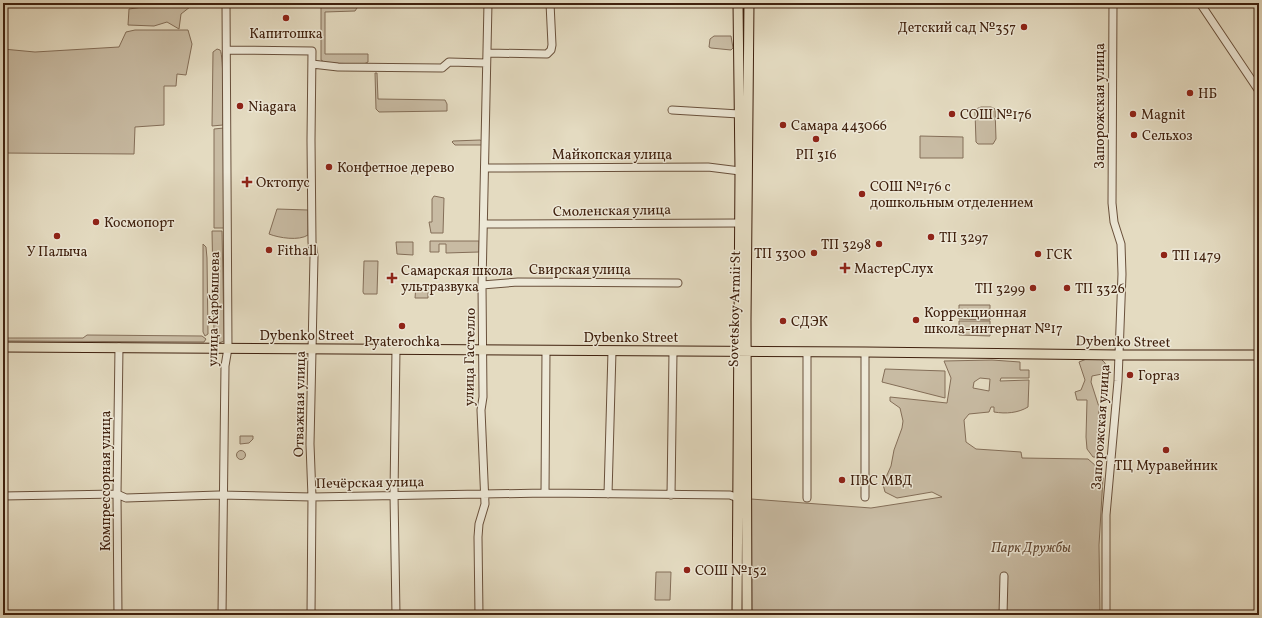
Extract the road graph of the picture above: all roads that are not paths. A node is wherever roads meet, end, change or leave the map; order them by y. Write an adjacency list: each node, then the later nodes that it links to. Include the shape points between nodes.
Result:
1 (226, 3): 10 (street, улица Карбышева)
2 (488, 3): 11 (street, улица Гастелло)
3 (550, 3): 11 (street, via 552,45 547,54)
4 (738, 3): 8 (main road, Sovetskoy Armii St)
5 (749, 3): 9 (main road, Sovetskoy Armii St)
6 (1113, 3): 35 (street, Запорожская улица, via 1112,203 1114,222 1121,244)
7 (1200, 3): 14 (street)
8 (738, 34): 9 (main road); 16 (main road, Sovetskoy Armii St)
9 (748, 34): 16 (main road, Sovetskoy Armii St)
10 (227, 50): 13 (street, Отважная улица, via 312,51); 25 (street, улица Карбышева)
11 (487, 53): 12 (street, улица Гастелло)
12 (486, 62): 13 (street, via 449,62 442,68 338,67); 17 (street, улица Гастелло)
13 (312, 64): 26 (street, Отважная улица)
14 (1259, 91)
15 (672, 110): 16 (street)
16 (744, 113): 18 (main road, Sovetskoy Armii St); 32 (main road, Sovetskoy Armii St)
17 (485, 168): 18 (street, Майкопская улица, via 708,168); 20 (street, улица Гастелло)
18 (740, 171): 19 (main road, Sovetskoy Armii St)
19 (740, 223): 20 (street, Смоленская улица); 32 (main road, Sovetskoy Armii St)
20 (484, 224): 22 (street, улица Гастелло)
21 (678, 284): 22 (street, Свирская улица, via 518,282)
22 (482, 285): 28 (street, улица Гастелло)
23 (3, 347): 24 (main road, Dybenko Street)
24 (119, 347): 25 (main road, Dybenko Street); 38 (street, Компрессорная улица)
25 (228, 348): 26 (main road, Dybenko Street); 44 (street, улица Карбышева, via 225,366)
26 (314, 349): 27 (main road, Dybenko Street); 45 (street, Отважная улица, via 310,444)
27 (396, 349): 28 (main road, Dybenko Street); 39 (street)
28 (482, 350): 29 (main road, Dybenko Street); 40 (street, улица Гастелло)
29 (546, 351): 30 (main road, Dybenko Street); 37 (street)
30 (612, 351): 31 (main road, Dybenko Street); 41 (street)
31 (672, 352): 32 (main road, Dybenko Street); 42 (street)
32 (743, 352): 33 (main road, Dybenko Street); 47 (main road, Sovetskoy Armii St); 49 (main road, Sovetskoy Armii St)
33 (807, 352): 34 (main road, Dybenko Street); 48 (street)
34 (865, 352): 35 (main road, Dybenko Street); 46 (street)
35 (1119, 355): 36 (main road, Dybenko Street); 59 (street, Запорожская улица, via 1106,515)
36 (1259, 355)
37 (545, 493): 40 (street, Печёрская улица); 41 (street, Печёрская улица)
38 (117, 494): 43 (street, Печёрская улица); 44 (street, Печёрская улица, via 126,498); 51 (street, Компрессорная улица)
39 (394, 494): 40 (street, Печёрская улица); 45 (street, Печёрская улица); 54 (street)
40 (484, 494): 55 (street, улица Гастелло, via 485,504 478,537)
41 (608, 494): 42 (street, Печёрская улица)
42 (671, 495): 47 (street, Печёрская улица, via 730,495)
43 (3, 496)
44 (223, 496): 45 (street, Печёрская улица); 52 (street, улица Карбышева)
45 (312, 497): 53 (street, Отважная улица)
46 (865, 497)
47 (738, 498): 49 (main road); 56 (main road, Sovetskoy Armii St)
48 (807, 498)
49 (748, 499): 57 (main road, Sovetskoy Armii St)
50 (1004, 576): 58 (street)
51 (118, 615)
52 (222, 615)
53 (311, 615)
54 (396, 615)
55 (478, 615)
56 (737, 615)
57 (747, 615)
58 (1003, 615)
59 (1106, 615)

